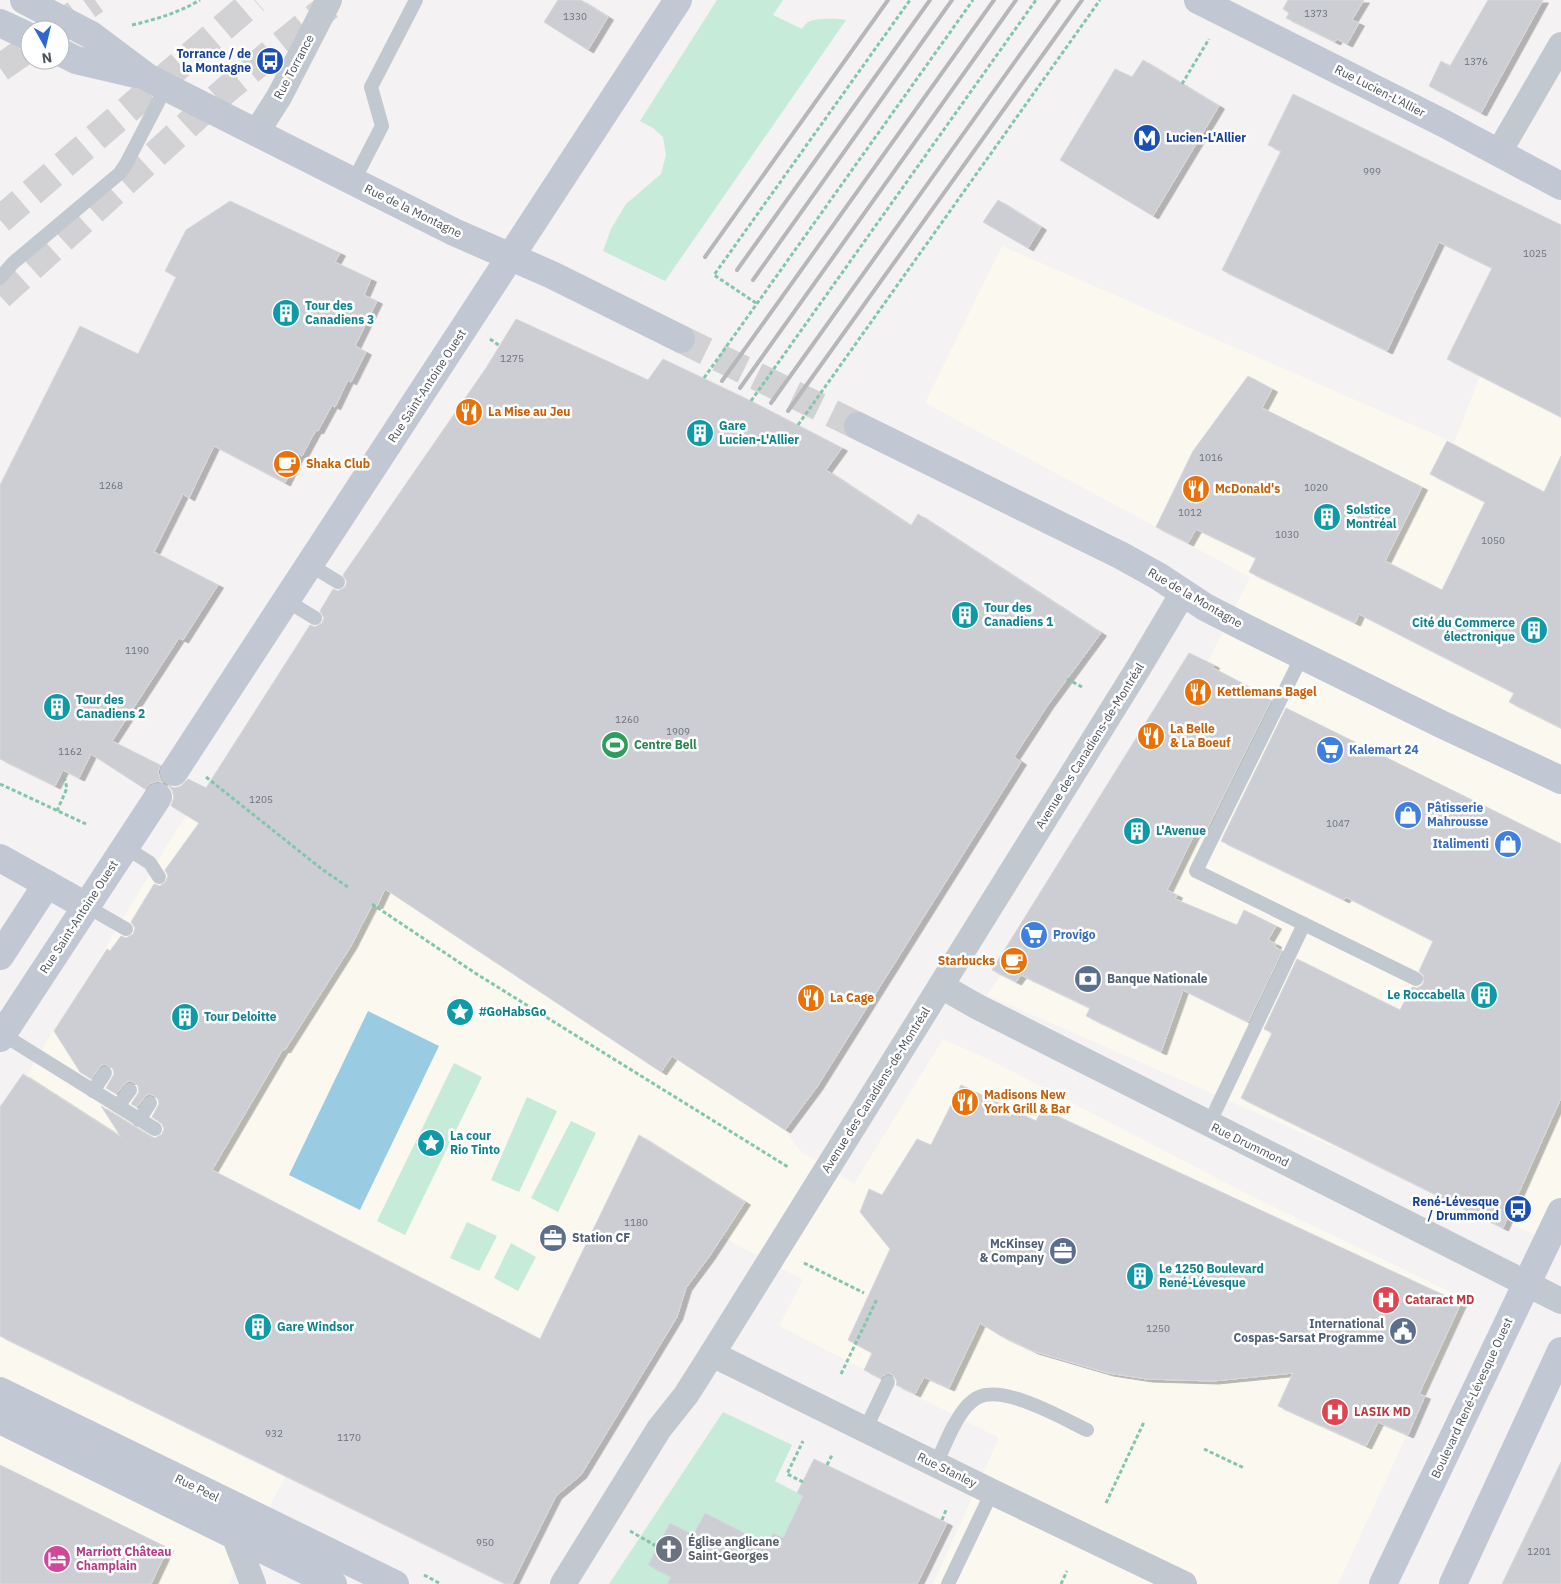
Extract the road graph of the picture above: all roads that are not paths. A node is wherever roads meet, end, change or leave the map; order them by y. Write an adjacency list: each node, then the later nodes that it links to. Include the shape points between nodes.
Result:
1 (24, 0): 11 (main road, Rue de la Montagne, via 91,35)
2 (329, 0): 12 (street, Rue Torrance, via 280,97)
3 (416, 0): 14 (lane, via 371,87 382,126)
4 (678, 0): 16 (main road, Rue Saint-Antoine Ouest)
5 (1198, 0): 6 (main road, Rue Lucien-L'Allier)
6 (1235, 8): 13 (main road, Rue Lucien-L'Allier)
7 (0, 23): 8 (main road)
8 (20, 32)
9 (1561, 45): 13 (street)
10 (70, 57): 11 (main road, Rue de la Montagne)
11 (157, 82): 12 (main road, Rue de la Montagne); 17 (lane, via 120,173 13,263)
12 (256, 132): 14 (main road, Rue de la Montagne)
13 (1499, 152): 15 (main road, Rue Lucien-L'Allier)
14 (353, 182): 16 (main road, Rue de la Montagne)
15 (1561, 186)
16 (511, 257): 18 (main road, Rue de la Montagne); 20 (main road, Rue Saint-Antoine Ouest)
17 (0, 278)
18 (681, 339)
19 (858, 426): 22 (main road, Rue de la Montagne, via 1120,555)
20 (310, 565): 21 (lane); 23 (main road, Rue Saint-Antoine Ouest)
21 (338, 582)
22 (1183, 593): 25 (main road, Rue de la Montagne); 38 (street, Avenue des Canadiens-de-Montréal)
23 (287, 601): 24 (lane); 26 (main road, Rue Saint-Antoine Ouest)
24 (315, 618)
25 (1302, 656): 27 (main road, Rue de la Montagne); 34 (lane, via 1196,871)
26 (174, 772)
27 (1561, 780)
28 (158, 797): 29 (main road, Rue Saint-Antoine Ouest)
29 (125, 847): 31 (lane, via 150,862); 33 (main road, Rue Saint-Antoine Ouest)
30 (0, 858): 32 (main road)
31 (159, 878)
32 (47, 884): 33 (main road); 36 (main road)
33 (86, 906): 35 (lane); 39 (main road, Rue Saint-Antoine Ouest)
34 (1304, 924): 37 (lane); 46 (lane)
35 (126, 929)
36 (0, 956)
37 (1416, 979)
38 (941, 986): 46 (street, Rue Drummond); 52 (street, Avenue des Canadiens-de-Montréal)
39 (1, 1036): 42 (lane)
40 (105, 1073): 42 (lane)
41 (130, 1090): 44 (lane)
42 (93, 1091): 44 (lane)
43 (150, 1102): 45 (lane)
44 (118, 1106): 45 (lane)
45 (139, 1120): 47 (lane)
46 (1209, 1124): 49 (street, Rue Drummond)
47 (155, 1129)
48 (1561, 1212): 49 (main road, Boulevard René-Lévesque Ouest)
49 (1527, 1284): 50 (street, Rue Drummond); 67 (main road, Boulevard René-Lévesque Ouest)
50 (1561, 1301)
51 (1561, 1351): 68 (main road)
52 (712, 1354): 56 (street, Rue Stanley); 64 (street, Avenue des Canadiens-de-Montréal, via 660,1429)
53 (888, 1382): 56 (lane)
54 (0, 1391): 63 (main road, Rue Peel)
55 (0, 1420): 60 (main road, Rue Peel)
56 (865, 1430): 58 (street, Rue Stanley)
57 (1087, 1430): 58 (lane, via 1019,1399 999,1394 980,1396 958,1419)
58 (936, 1464): 59 (street, Rue Stanley)
59 (992, 1492): 65 (lane); 66 (street, Rue Stanley)
60 (234, 1535): 61 (street); 62 (main road, Rue Peel)
61 (253, 1584)
62 (333, 1584)
63 (395, 1584)
64 (563, 1584)
65 (948, 1584)
66 (1184, 1584)
67 (1383, 1584)
68 (1453, 1584)

